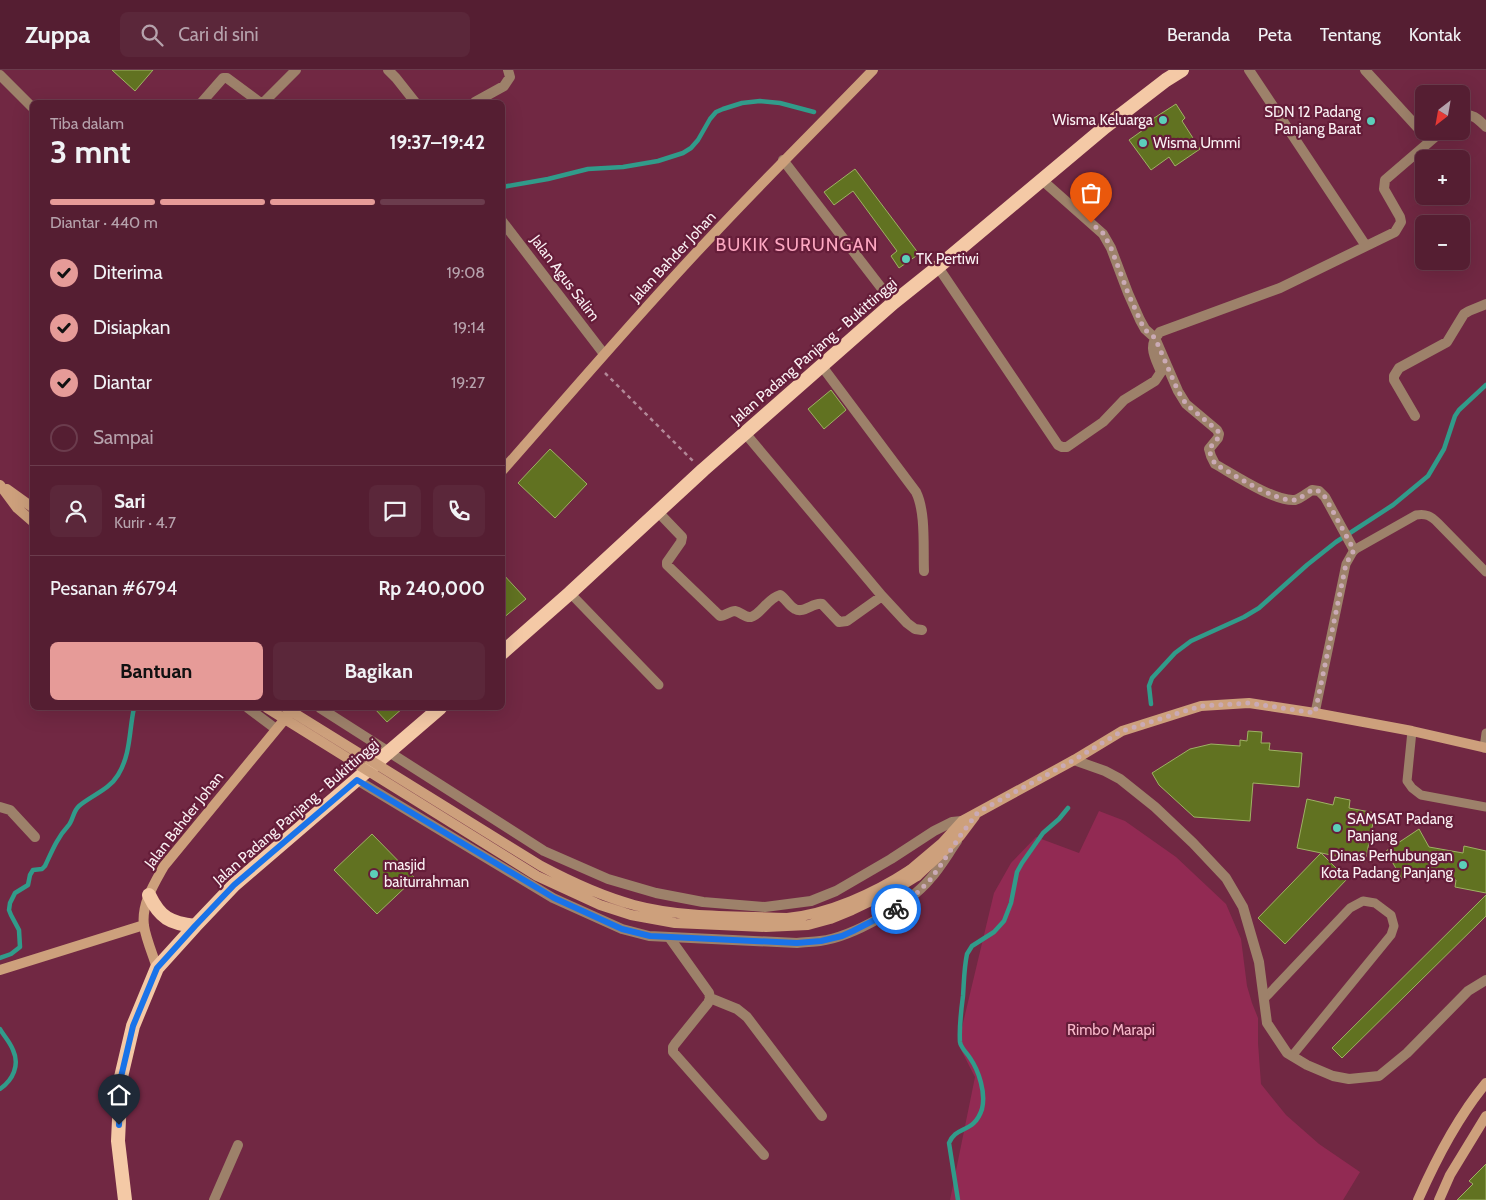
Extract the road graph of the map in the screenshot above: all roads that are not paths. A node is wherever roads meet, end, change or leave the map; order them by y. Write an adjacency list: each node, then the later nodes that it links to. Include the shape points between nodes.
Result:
1 (296, 70): 12 (street)
2 (388, 70): 13 (street)
3 (508, 70): 14 (street, via 510,77 504,86)
4 (873, 70): 8 (main road, Jalan Bahder Johan)
5 (1182, 70): 20 (highway, Jalan Padang Panjang - Bukittinggi, via 1105,127)
6 (1249, 70): 22 (street)
7 (1365, 70): 18 (street)
8 (863, 74): 19 (main road, Jalan Bahder Johan)
9 (0, 75): 15 (street)
10 (204, 100): 11 (street, via 222,78 226,78)
11 (257, 100)
12 (266, 100)
13 (413, 100)
14 (479, 100)
15 (30, 105)
16 (1470, 115): 17 (street)
17 (1486, 127)
18 (1430, 141): 22 (street, via 1385,180 1384,189 1401,222 1395,232)
19 (783, 160): 24 (street); 27 (main road, Jalan Bahder Johan)
20 (1042, 180): 23 (highway, Jalan Padang Panjang - Bukittinggi); 26 (street, via 1104,234 1144,329)
21 (505, 225): 27 (street, Jalan Agus Salim)
22 (1366, 246): 26 (street, via 1280,288 1160,332)
23 (938, 267): 24 (highway, Jalan Padang Panjang - Bukittinggi); 26 (street, via 1062,447 1067,447 1103,422 1124,400 1156,381 1162,372 1152,349)
24 (892, 303): 28 (highway, Jalan Padang Panjang - Bukittinggi)
25 (1486, 304): 29 (street, via 1464,314 1447,342 1399,368 1394,380)
26 (1155, 338): 38 (street, via 1186,404 1220,434 1209,449 1215,464 1286,500 1297,500 1312,490 1319,491)
27 (604, 354): 31 (main road, Jalan Bahder Johan)
28 (821, 366): 30 (highway, Jalan Padang Panjang - Bukittinggi); 39 (street, via 916,492 922,512)
29 (1415, 416)
30 (745, 433): 35 (highway, Jalan Padang Panjang - Bukittinggi); 42 (street)
31 (505, 468)
32 (0, 485): 33 (main road); 34 (main road)
33 (30, 505)
34 (17, 508): 36 (main road); 37 (street)
35 (659, 512): 41 (highway, Jalan Padang Panjang - Bukittinggi); 42 (street, via 682,537 667,564 720,616 732,611 752,616 780,595 798,610 822,604 839,622 843,622)
36 (30, 519)
37 (30, 525)
38 (1354, 550): 40 (lane, via 1423,514 1432,517); 52 (lane, via 1346,564)
39 (924, 571)
40 (1486, 572)
41 (570, 593): 44 (highway, Jalan Padang Panjang - Bukittinggi); 45 (lane)
42 (882, 596): 43 (street, via 907,623)
43 (922, 630)
44 (505, 650)
45 (659, 685)
46 (251, 710): 53 (street)
47 (270, 710): 66 (main road, bridge, via 537,876 600,905 631,915 676,924 808,925 852,910 896,889)
48 (289, 710): 66 (main road, bridge, via 542,866 602,895 635,905 673,913 787,918 835,908)
49 (292, 710): 53 (main road, Jalan Bahder Johan)
50 (323, 710): 57 (street)
51 (438, 710): 57 (highway, Jalan Padang Panjang - Bukittinggi)
52 (1315, 713): 54 (main road); 58 (main road, via 1249,703 1201,706 1122,731)
53 (276, 729): 67 (main road, Jalan Bahder Johan, via 164,866)
54 (1412, 731): 56 (main road); 61 (lane, via 1407,781 1412,788 1422,795)
55 (1486, 733): 56 (lane)
56 (1485, 748)
57 (390, 752): 59 (highway, Jalan Padang Panjang - Bukittinggi); 63 (street, via 544,851 608,879 703,902 765,907 811,901 836,891 934,831)
58 (1074, 760): 62 (main road); 75 (street, via 1120,779 1162,813 1226,878 1243,907 1259,962)
59 (357, 780): 69 (highway, Jalan Padang Panjang - Bukittinggi, via 234,885); 70 (street, via 554,898 622,929)
60 (0, 807): 65 (street, via 10,810)
61 (1486, 807)
62 (978, 812): 63 (main road); 64 (main road)
63 (962, 821): 66 (main road)
64 (960, 836): 66 (main road); 70 (street, via 918,892 893,910 842,936 797,943)
65 (35, 837)
66 (913, 873)
67 (149, 895): 68 (main road, Jalan Bahder Johan); 69 (highway, via 160,914 179,924)
68 (144, 925): 71 (main road, Jalan Bahder Johan); 72 (main road)
69 (195, 926): 71 (highway, Jalan Padang Panjang - Bukittinggi)
70 (669, 937): 74 (street)
71 (157, 968): 82 (highway, Jalan Padang Panjang - Bukittinggi, via 133,1026 121,1077 118,1141)
72 (0, 970)
73 (1486, 980): 76 (street, via 1468,990 1407,1053 1379,1076 1350,1079 1333,1076)
74 (710, 998): 78 (street, via 737,1009 747,1017); 81 (street, via 673,1047 674,1052)
75 (1264, 999): 76 (street, via 1266,1023); 76 (lane, via 1350,908 1363,901 1375,903 1391,915 1394,926 1391,935)
76 (1292, 1056)
77 (1486, 1083): 84 (main road, via 1447,1142)
78 (822, 1116)
79 (1486, 1116): 85 (main road, via 1450,1175)
80 (238, 1145): 83 (street)
81 (764, 1155)
82 (125, 1200)
83 (214, 1200)
84 (1418, 1200)
85 (1439, 1200)

